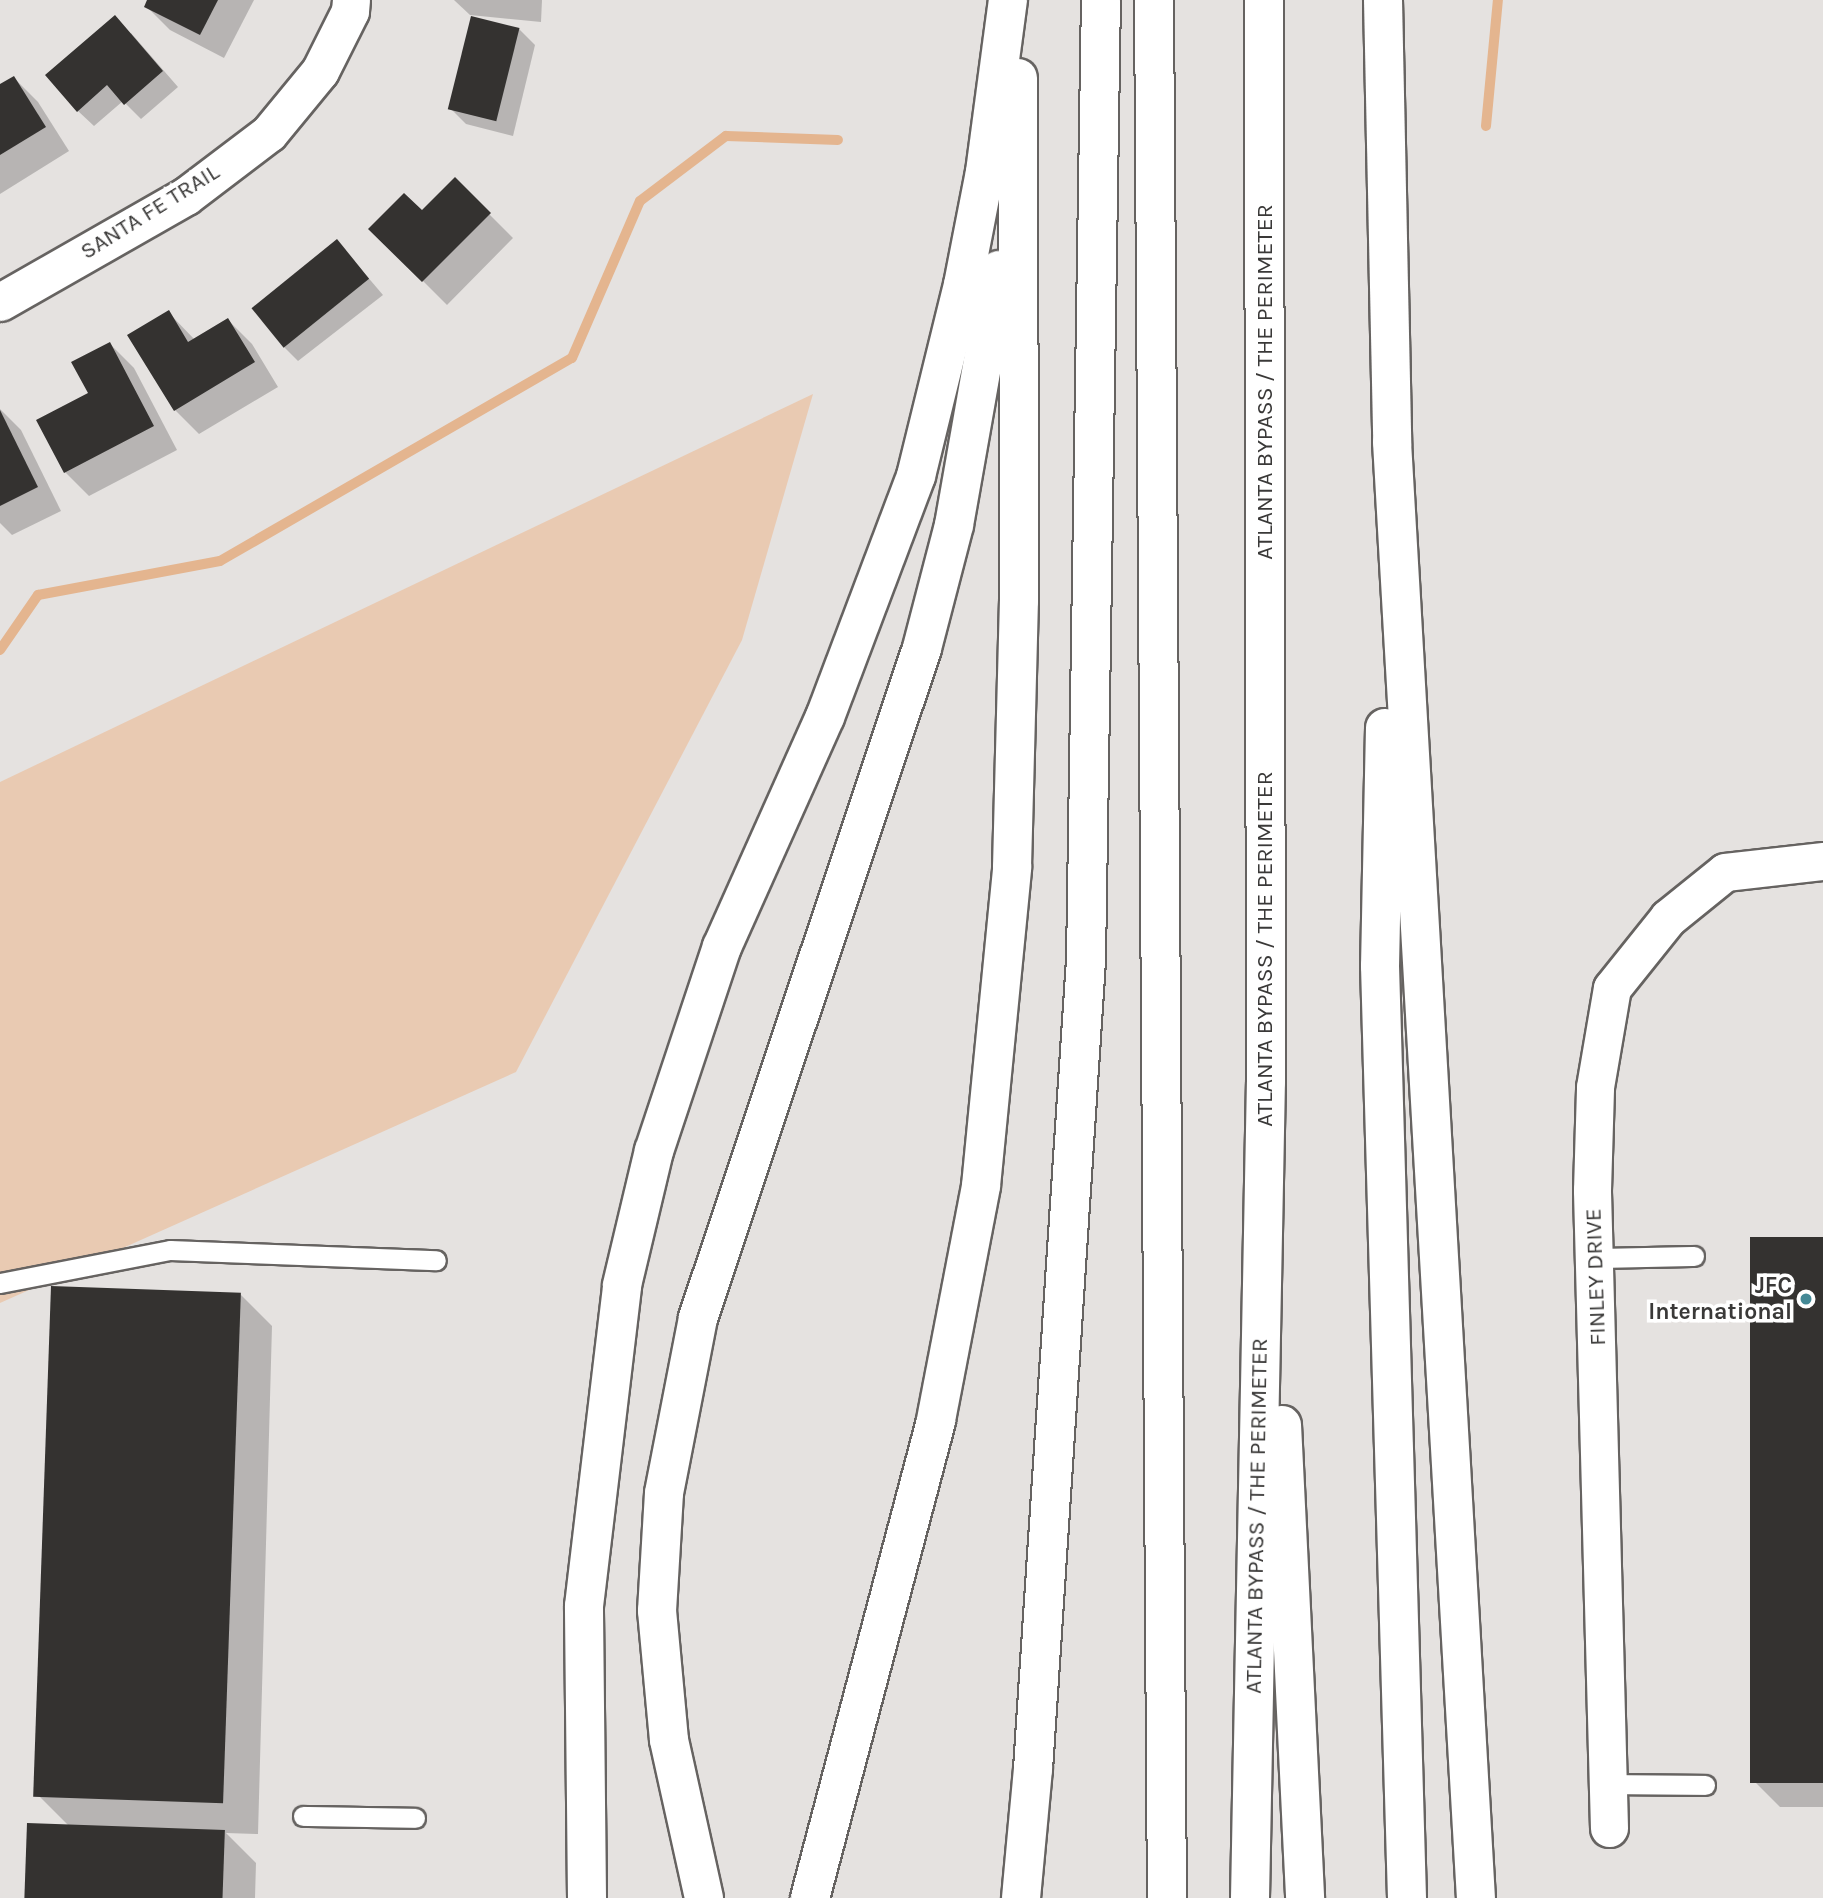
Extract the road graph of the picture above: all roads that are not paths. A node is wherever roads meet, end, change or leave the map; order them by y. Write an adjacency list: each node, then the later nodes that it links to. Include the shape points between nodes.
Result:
1 (351, 0): 9 (street, SANTA FE TRAIL, via 320,71 269,133 186,196)
2 (1008, 0): 22 (highway, via 968,260 916,476 825,717 722,947 654,1151 622,1285 584,1606)
3 (1018, 0): 8 (highway)
4 (1101, 0): 25 (highway, via 1086,961 1034,1769)
5 (1154, 0): 26 (highway)
6 (1264, 0): 12 (highway, ATLANTA BYPASS / THE PERIMETER)
7 (1383, 0): 10 (highway)
8 (1018, 111): 23 (highway, via 982,388 954,526 922,648 698,1318 664,1493 657,1611 669,1740); 24 (highway, via 1018,601 1012,867 981,1186 936,1420)
9 (0, 302)
10 (1392, 442): 29 (highway, via 1380,966); 30 (highway)
11 (1823, 861): 14 (street, FINLEY DRIVE, via 1725,872 1668,918 1612,988 1595,1087 1592,1190)
12 (1266, 1082): 27 (highway, ATLANTA BYPASS / THE PERIMETER); 28 (highway)
13 (1694, 1256): 14 (lane)
14 (1597, 1258): 17 (street, FINLEY DRIVE)
15 (436, 1260): 16 (lane, via 170,1250)
16 (0, 1283)
17 (1611, 1784): 18 (lane); 21 (street, FINLEY DRIVE)
18 (1705, 1785)
19 (303, 1816): 20 (lane)
20 (415, 1818)
21 (1609, 1828)
22 (587, 1898)
23 (704, 1898)
24 (810, 1898)
25 (1021, 1898)
26 (1167, 1898)
27 (1250, 1898)
28 (1305, 1898)
29 (1407, 1898)
30 (1476, 1898)

